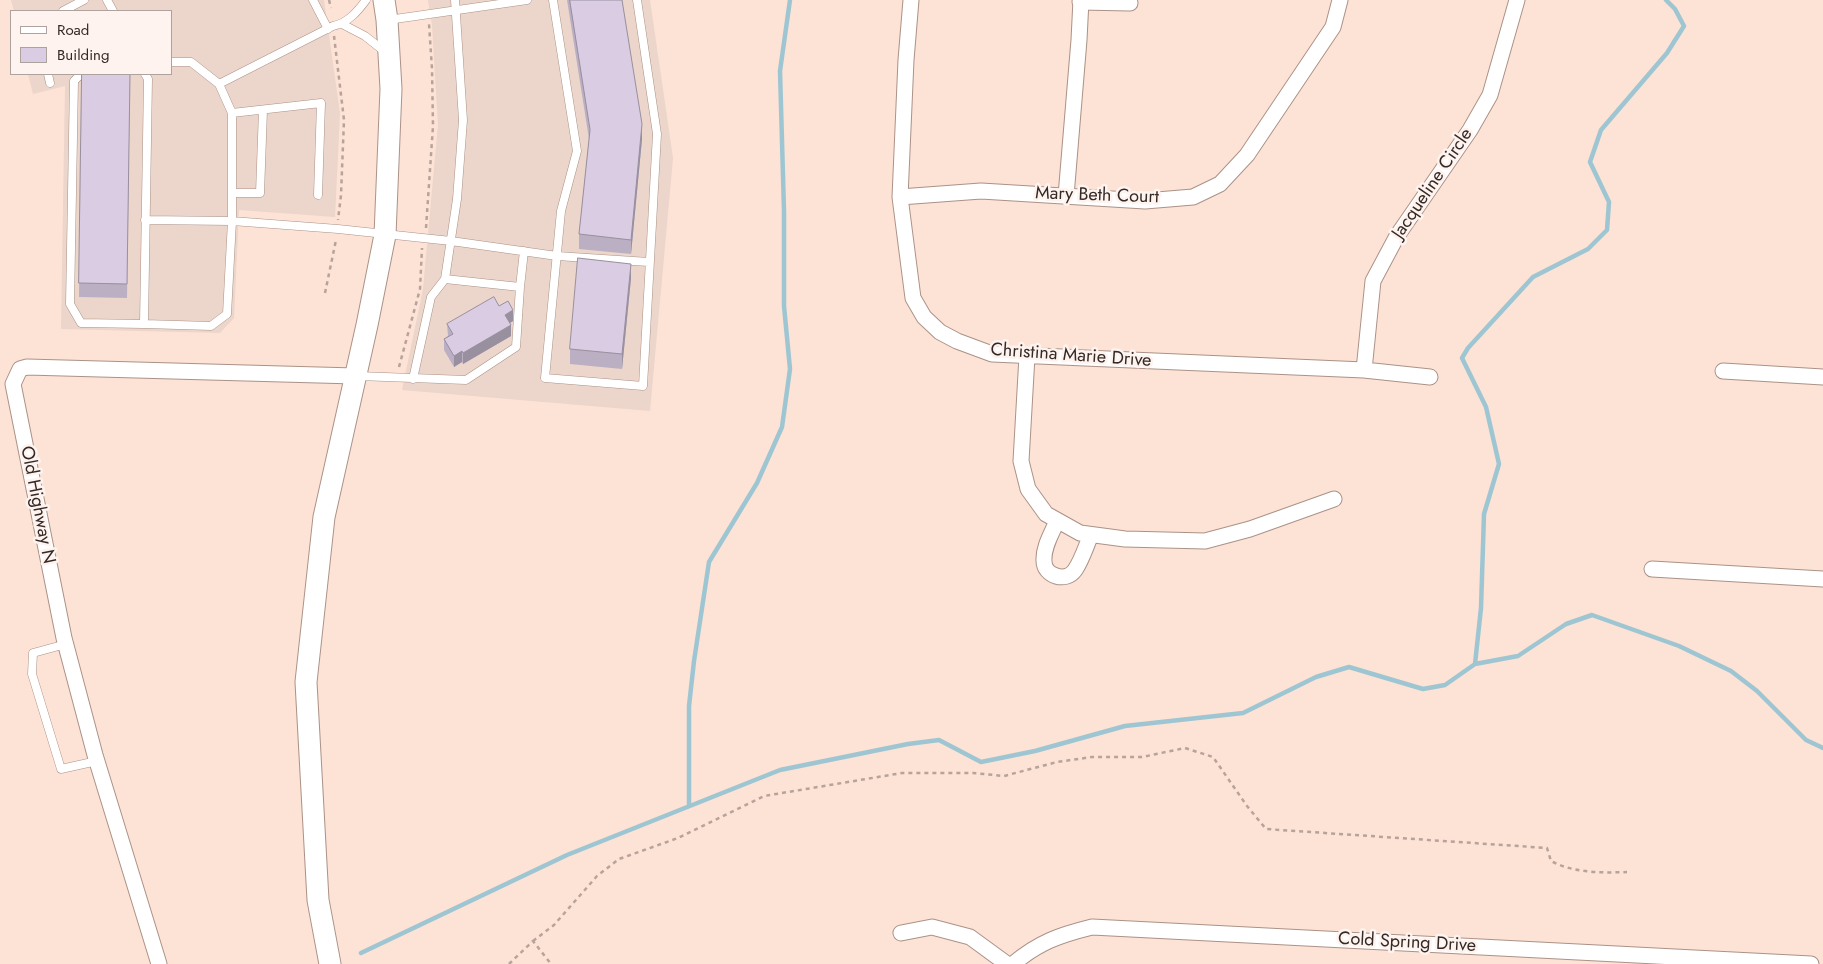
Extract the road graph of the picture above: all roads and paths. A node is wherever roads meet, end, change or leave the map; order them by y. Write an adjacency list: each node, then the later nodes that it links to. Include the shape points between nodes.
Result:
1 (84, 0): 14 (lane)
2 (312, 0): 19 (lane)
3 (329, 0): 19 (path)
4 (366, 0): 18 (lane)
5 (455, 0): 16 (lane)
6 (527, 0): 16 (lane)
7 (553, 0): 40 (lane, via 577,151 561,211)
8 (637, 0): 41 (lane, via 657,134)
9 (911, 0): 31 (street, Christina Marie Drive)
10 (1340, 0): 32 (street, Mary Beth Court, via 1333,27 1247,155 1220,184 1193,197 1145,201)
11 (1517, 0): 47 (street, Jacqueline Circle, via 1490,95 1470,130 1397,236 1373,281)
12 (1080, 1): 13 (street); 32 (street, via 1080,40)
13 (1130, 3)
14 (65, 10)
15 (385, 10): 17 (lane); 20 (main road)
16 (456, 10): 17 (lane); 38 (lane, via 463,120 458,200)
17 (427, 14): 37 (path, via 433,126)
18 (342, 24): 19 (lane); 20 (lane, via 365,36)
19 (330, 28): 26 (lane); 35 (path, via 344,120)
20 (390, 57): 36 (main road)
21 (172, 62): 26 (lane, via 191,62)
22 (48, 75): 25 (lane)
23 (80, 75): 45 (lane, via 74,80 70,304 82,323)
24 (146, 75): 33 (lane)
25 (50, 83)
26 (219, 84): 28 (lane)
27 (263, 110): 28 (lane); 29 (lane, via 260,193); 30 (lane, via 321,103)
28 (232, 113): 29 (lane)
29 (232, 193): 34 (lane)
30 (318, 195)
31 (900, 196): 32 (street, Mary Beth Court, via 980,191); 46 (street, Christina Marie Drive, via 913,298 924,317 940,332 992,354)
32 (1066, 196)
33 (145, 220): 34 (lane); 45 (lane)
34 (232, 221): 35 (lane); 45 (lane, via 227,314 212,326)
35 (338, 229): 36 (lane); 44 (path)
36 (385, 235): 37 (lane); 49 (main road)
37 (424, 239): 38 (lane); 52 (path, via 420,289)
38 (451, 240): 39 (lane); 42 (lane)
39 (524, 251): 40 (lane); 43 (lane)
40 (557, 256): 41 (lane); 41 (lane, via 545,378 643,386)
41 (649, 262)
42 (445, 279): 43 (lane); 53 (lane, via 432,297)
43 (520, 287): 53 (lane, via 516,347 466,380)
44 (325, 293)
45 (144, 324)
46 (1027, 356): 47 (street, Christina Marie Drive); 55 (street, via 1020,461 1028,489 1046,514)
47 (1364, 370): 50 (street, Christina Marie Drive)
48 (1723, 371): 51 (street)
49 (355, 376): 52 (lane); 59 (street, Old Highway N, via 20,369 13,384); 65 (main road, via 324,517 306,682 318,900)
50 (1430, 377)
51 (1823, 377)
52 (398, 378): 53 (lane)
53 (413, 379)
54 (1334, 499): 56 (street, via 1250,529 1205,541)
55 (1058, 521): 56 (street, via 1080,534); 56 (street, via 1045,550 1046,569 1053,575 1067,576 1074,572)
56 (1091, 535)
57 (1652, 569): 58 (street)
58 (1823, 579)
59 (66, 644): 60 (street, Old Highway N); 60 (lane, via 33,653 32,674 61,769)
60 (97, 761): 64 (street, Old Highway N)
61 (1627, 872): 63 (path, via 1606,873 1562,867 1550,861 1547,848 1266,829 1213,757 1185,748 1142,757 1092,757 1057,762 1004,776 902,773 764,796 678,838 619,859 597,876 554,924)
62 (901, 933): 68 (street, via 932,927 970,937)
63 (533, 941): 66 (path); 67 (path)
64 (159, 964)
65 (330, 964)
66 (508, 964)
67 (551, 964)
68 (1007, 964)
69 (1013, 964): 70 (street, Cold Spring Drive, via 1025,953 1055,937 1092,927)
70 (1811, 964)

